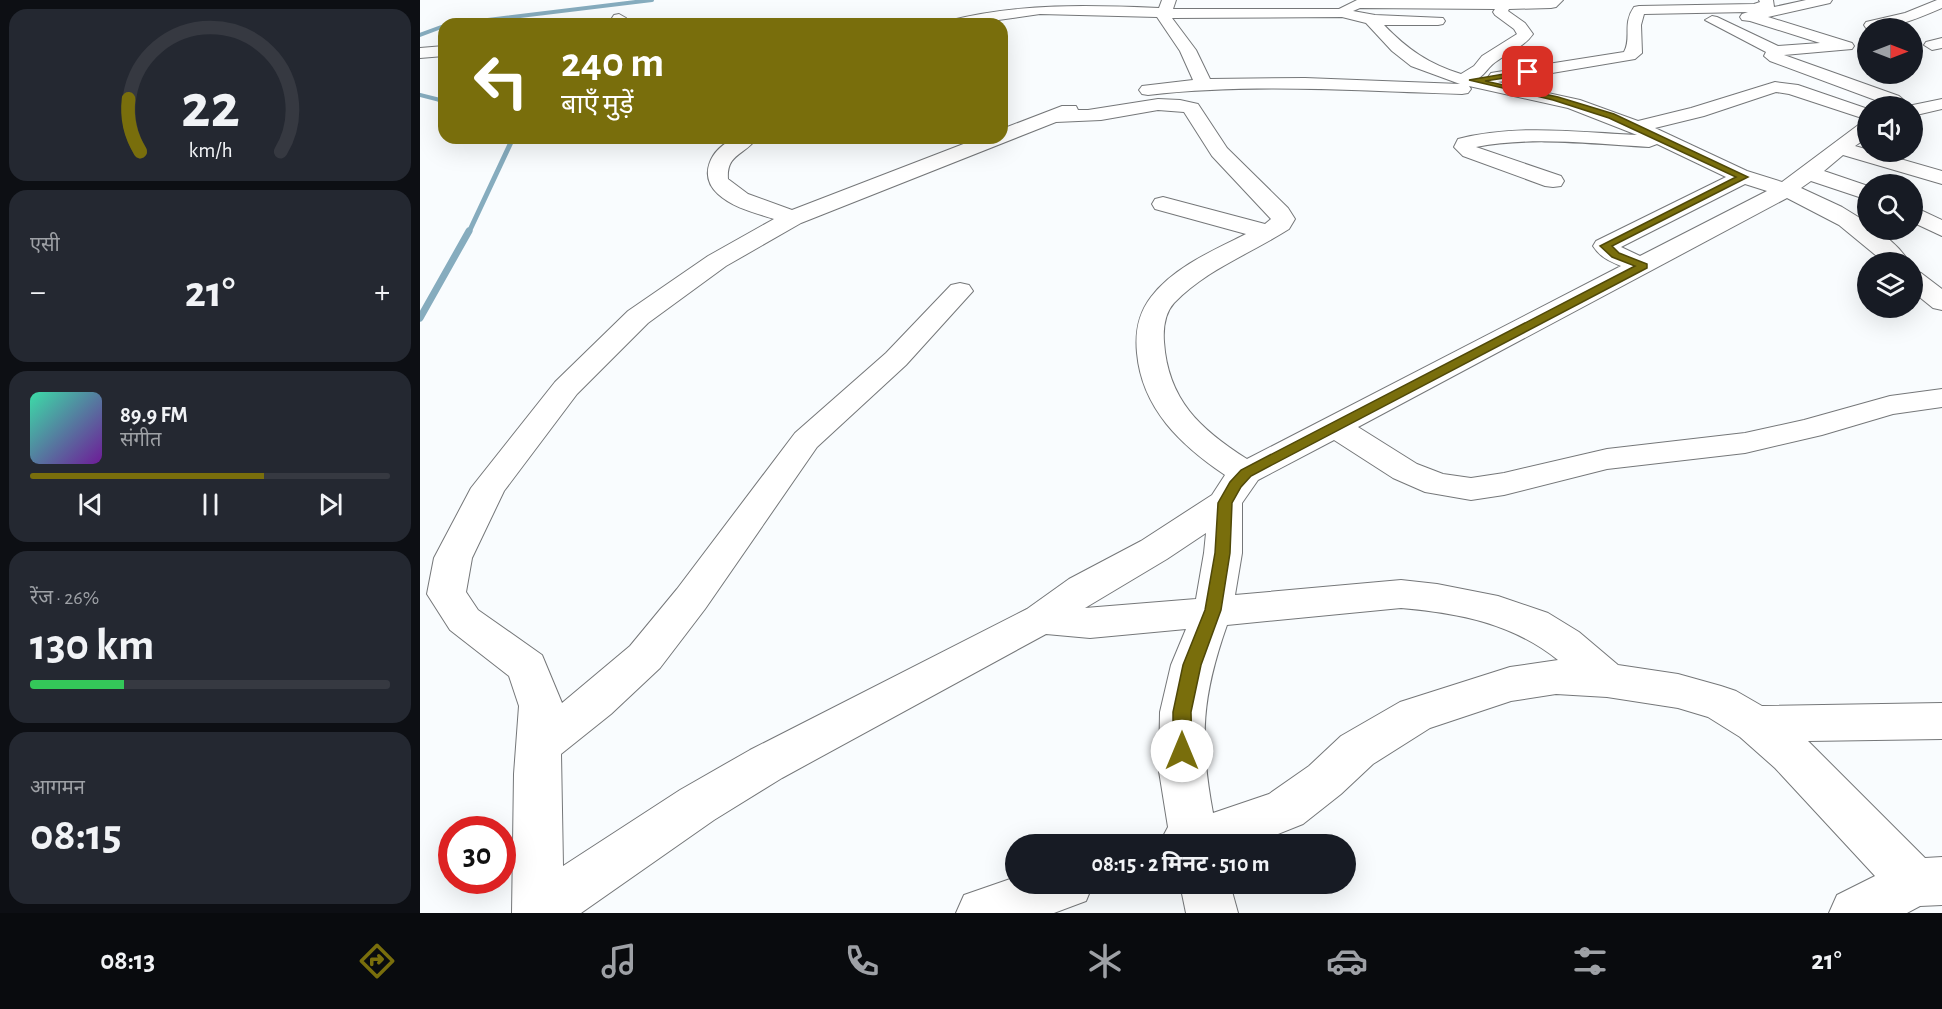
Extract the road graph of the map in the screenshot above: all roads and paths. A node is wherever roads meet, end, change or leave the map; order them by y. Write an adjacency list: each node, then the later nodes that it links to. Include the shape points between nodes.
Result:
1 (1556, 0): 4 (street, via 1551,4)
2 (1825, 0): 8 (street)
3 (1942, 3): 10 (street)
4 (1505, 5): 7 (street); 17 (street, via 1500,12 1525,34 1488,59)
5 (1010, 6): 6 (street); 9 (street)
6 (1167, 6): 7 (street, via 1208,15 1348,16); 18 (street, via 1166,20 1188,50)
7 (1361, 7): 13 (street); 17 (street, via 1416,62)
8 (1772, 9): 11 (street, via 1647,8 1640,10); 12 (street); 15 (street, via 1846,46)
9 (974, 18)
10 (1901, 18)
11 (1642, 19): 12 (street); 17 (street, via 1634,53 1629,56)
12 (1712, 20): 15 (street)
13 (1438, 21)
14 (438, 51): 16 (street)
15 (1775, 51): 20 (street, via 1772,56 1776,58)
16 (420, 52)
17 (1469, 79): 19 (street)
18 (1204, 84): 19 (street, via 1289,82); 24 (street, via 1141,90)
19 (1508, 88): 25 (street, via 1578,105)
20 (1880, 96)
21 (1942, 104): 22 (street)
22 (1923, 108)
23 (1857, 111): 25 (street, via 1775,87)
24 (1049, 116): 26 (street); 41 (street, via 1103,114 1157,105 1191,108 1219,152 1280,213 1281,224)
25 (1636, 127): 28 (street)
26 (1008, 133)
27 (1857, 135): 31 (street)
28 (1669, 142): 32 (street); 34 (street, via 1536,136 1465,143 1470,152)
29 (739, 144): 38 (street, via 721,157 716,167 718,180 737,198)
30 (982, 144): 38 (street)
31 (1840, 148): 33 (street); 35 (street)
32 (1743, 177): 35 (street); 43 (street, via 1605,246 1615,255)
33 (1942, 178)
34 (1553, 181)
35 (1798, 181): 36 (street); 42 (street); 43 (street)
36 (1857, 192)
37 (1163, 204): 41 (street)
38 (793, 218): 57 (street, via 717,261 638,317 566,388 488,488 453,558 446,594 464,621 527,667 542,705)
39 (1923, 219): 40 (street)
40 (1942, 229)
41 (1267, 232): 51 (street, via 1221,255 1164,298 1151,316 1151,368 1163,397)
42 (1887, 252)
43 (1643, 266): 50 (street)
44 (1942, 271): 45 (street)
45 (1923, 273)
46 (1923, 287): 48 (street)
47 (960, 291): 57 (street, via 896,359 806,440 645,657 596,702)
48 (1942, 302)
49 (1942, 398): 50 (street, via 1890,405 1745,443 1607,459 1471,489 1437,484 1405,471)
50 (1335, 427): 51 (street, via 1266,460)
51 (1236, 488): 52 (street); 53 (street, via 1154,550 1083,589)
52 (1213, 610): 53 (street, via 1090,623); 54 (street, via 1401,594 1443,597 1508,615 1547,631); 58 (street, via 1192,665 1182,712 1182,771)
53 (1041, 619): 63 (street, via 766,764 697,805)
54 (1607, 680): 56 (street, via 1678,691 1721,703); 59 (street, via 1556,677 1510,684 1415,715 1357,750 1286,809)
55 (1942, 721): 56 (street)
56 (1756, 724): 60 (street)
57 (539, 745): 63 (street)
58 (1191, 834)
59 (1229, 834)
60 (1929, 882): 66 (street)
61 (1038, 894): 64 (street)
62 (1206, 894): 65 (street)
63 (538, 912)
64 (982, 913)
65 (1212, 913)
66 (1855, 913)

